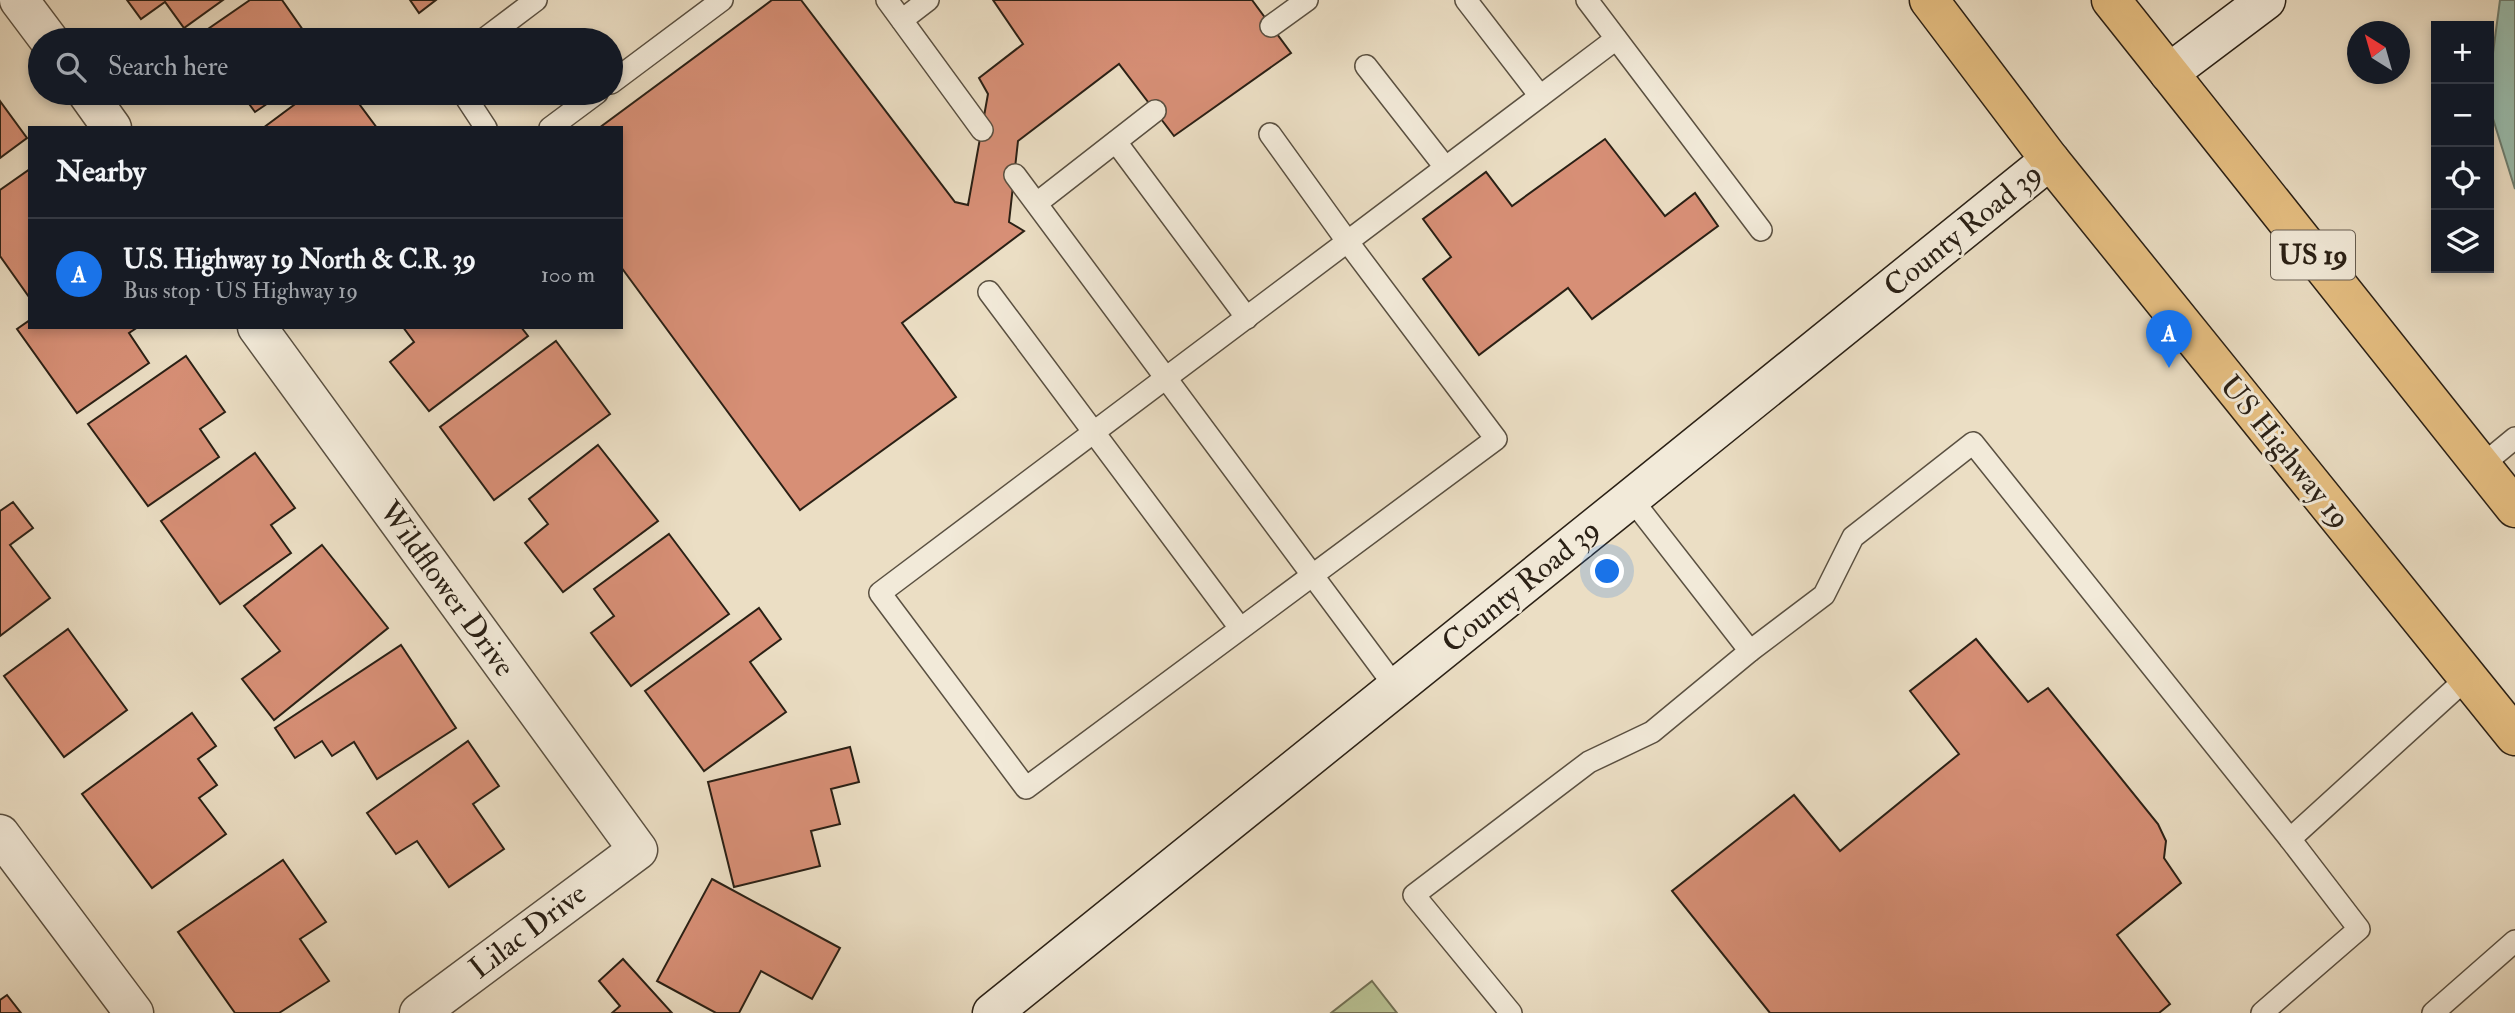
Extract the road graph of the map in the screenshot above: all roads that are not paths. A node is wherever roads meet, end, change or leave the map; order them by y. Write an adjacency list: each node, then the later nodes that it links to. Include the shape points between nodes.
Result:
1 (19, 0): 14 (street)
2 (536, 0): 15 (lane)
3 (722, 0): 19 (lane)
4 (887, 0): 12 (lane)
5 (928, 0): 12 (lane)
6 (1307, 0): 13 (lane)
7 (1466, 0): 20 (lane)
8 (1587, 0): 16 (lane)
9 (1929, 0): 31 (highway, US Highway 19)
10 (2111, 0): 18 (highway, US 19)
11 (2266, 0): 18 (street)
12 (902, 20): 28 (lane)
13 (1271, 26)
14 (40, 28)
15 (499, 28)
16 (1616, 38): 20 (lane); 35 (lane)
17 (1366, 66): 32 (lane)
18 (2169, 73): 43 (highway, US 19)
19 (623, 74)
20 (1540, 96): 32 (lane)
21 (96, 105): 25 (street)
22 (471, 105): 26 (lane)
23 (581, 105): 27 (lane)
24 (1156, 111): 30 (lane)
25 (111, 126)
26 (485, 126)
27 (553, 126)
28 (982, 130)
29 (1270, 134): 36 (lane)
30 (1116, 142): 34 (lane); 38 (lane)
31 (2050, 160): 44 (street, County Road 39); 49 (highway, US Highway 19)
32 (1445, 167): 36 (lane)
33 (1015, 175): 34 (lane)
34 (1037, 203): 40 (lane)
35 (1761, 230)
36 (1347, 241): 38 (lane); 46 (lane, via 1496,439)
37 (989, 292): 41 (lane)
38 (1247, 318): 40 (lane)
39 (258, 329): 54 (street, Wildflower Drive)
40 (1167, 378): 41 (lane); 46 (lane)
41 (1093, 433): 47 (lane); 47 (lane, via 880,593 1026,788)
42 (2515, 438): 43 (lane)
43 (2481, 466): 45 (highway, US 19)
44 (1630, 497): 48 (lane); 50 (street, County Road 39)
45 (2515, 508)
46 (1312, 575): 47 (lane); 50 (lane)
47 (1241, 628)
48 (1750, 651): 53 (lane, via 1824,595 1853,537 1973,443); 59 (lane, via 1652,732 1589,762 1413,895)
49 (2467, 678): 51 (highway, US Highway 19); 53 (lane)
50 (1397, 689): 58 (street, County Road 39)
51 (2515, 736)
52 (0, 834): 56 (street)
53 (2290, 839): 60 (lane, via 2359,929)
54 (638, 850): 57 (street, Lilac Drive)
55 (2515, 941): 61 (lane)
56 (134, 1013)
57 (419, 1013)
58 (992, 1013)
59 (1511, 1013)
60 (2262, 1013)
61 (2433, 1013)

